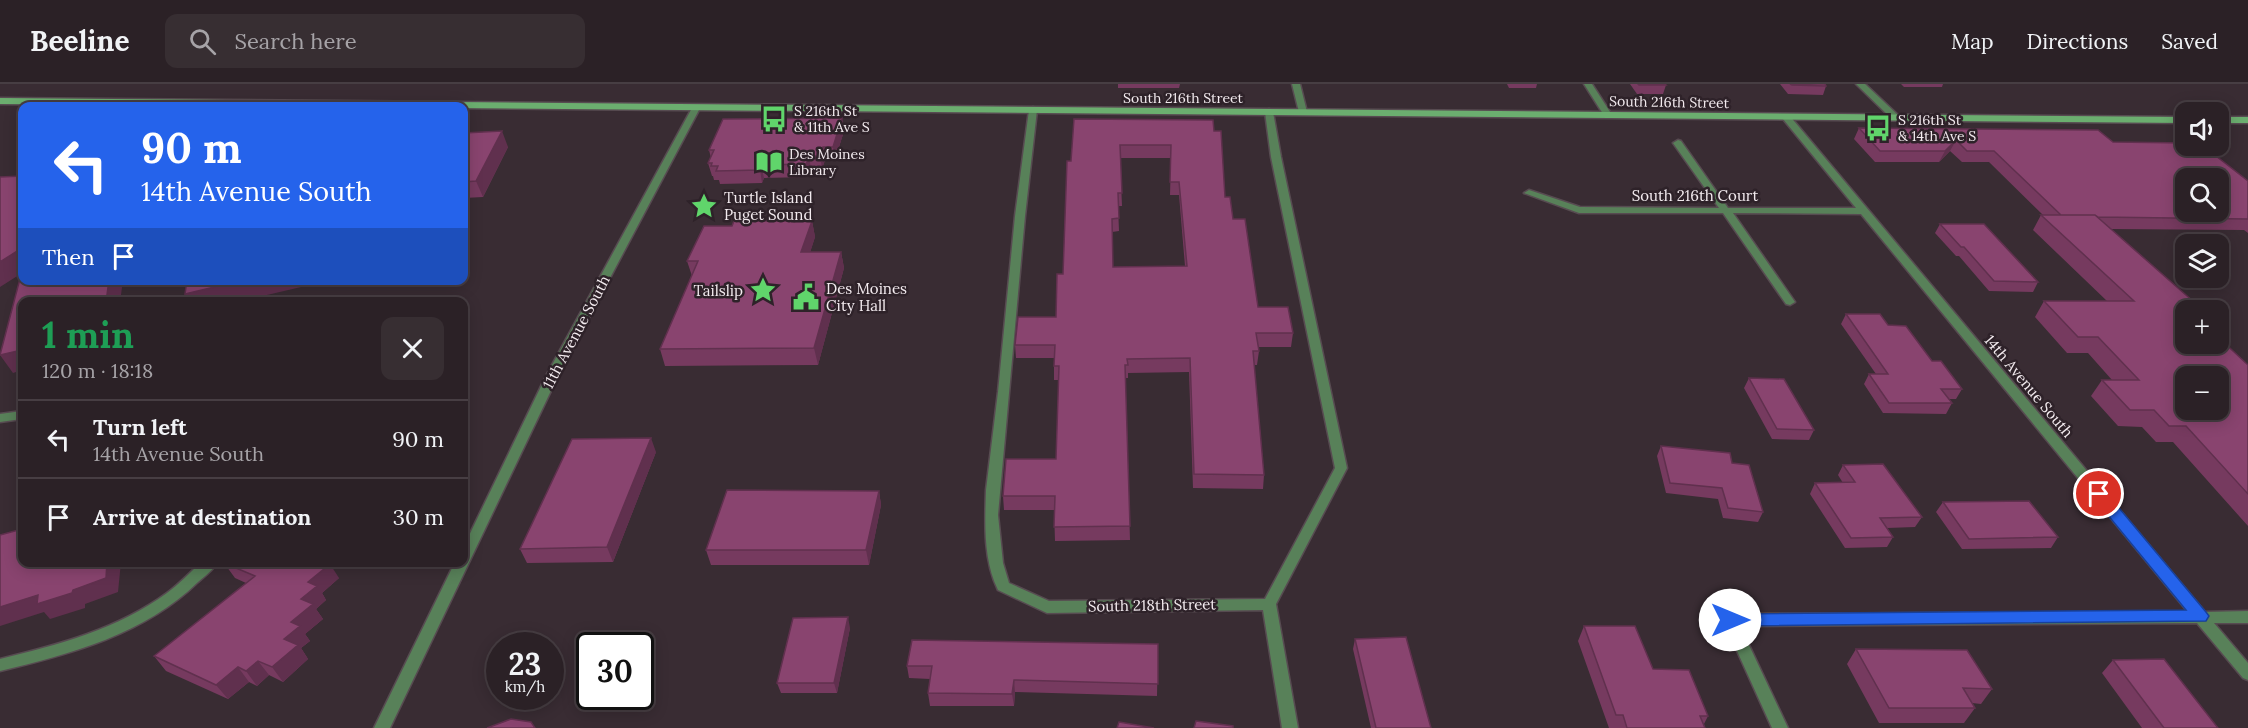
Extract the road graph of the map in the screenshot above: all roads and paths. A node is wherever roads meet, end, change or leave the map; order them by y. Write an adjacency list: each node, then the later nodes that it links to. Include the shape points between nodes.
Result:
1 (1296, 84): 10 (street)
2 (1588, 84): 11 (street)
3 (1860, 84): 13 (street)
4 (0, 101): 5 (main road, South 216th Street)
5 (99, 102)
6 (468, 106): 7 (main road, South 216th Street)
7 (696, 108): 8 (main road, South 216th Street); 24 (street, 11th Avenue South, via 552,376)
8 (1033, 110): 9 (main road, South 216th Street); 27 (street, South 218th Street, via 993,501 994,563 1003,586 1047,607)
9 (1269, 112): 10 (main road, South 216th Street); 27 (street, via 1341,468)
10 (1303, 112): 11 (main road, South 216th Street)
11 (1608, 115): 12 (main road, South 216th Street)
12 (1786, 117): 13 (main road, South 216th Street); 20 (street, 14th Avenue South)
13 (1896, 118): 14 (main road, South 216th Street)
14 (2175, 120)
15 (2229, 120): 16 (main road)
16 (2248, 120)
17 (1678, 143): 19 (street)
18 (1529, 193): 19 (street, South 216th Court, via 1579,210)
19 (1725, 211): 20 (street, South 216th Court); 21 (street)
20 (1864, 211): 28 (street, 14th Avenue South)
21 (1790, 302)
22 (18, 416): 23 (street)
23 (0, 418)
24 (468, 551)
25 (205, 567): 30 (street, via 165,602 123,624 77,644)
26 (460, 567): 32 (street, 11th Avenue South)
27 (1269, 604): 33 (street)
28 (2200, 616): 29 (street); 31 (street, 14th Avenue South); 34 (street, via 1730,620)
29 (2248, 617)
30 (0, 665)
31 (2248, 674)
32 (382, 728)
33 (1290, 728)
34 (1780, 728)

